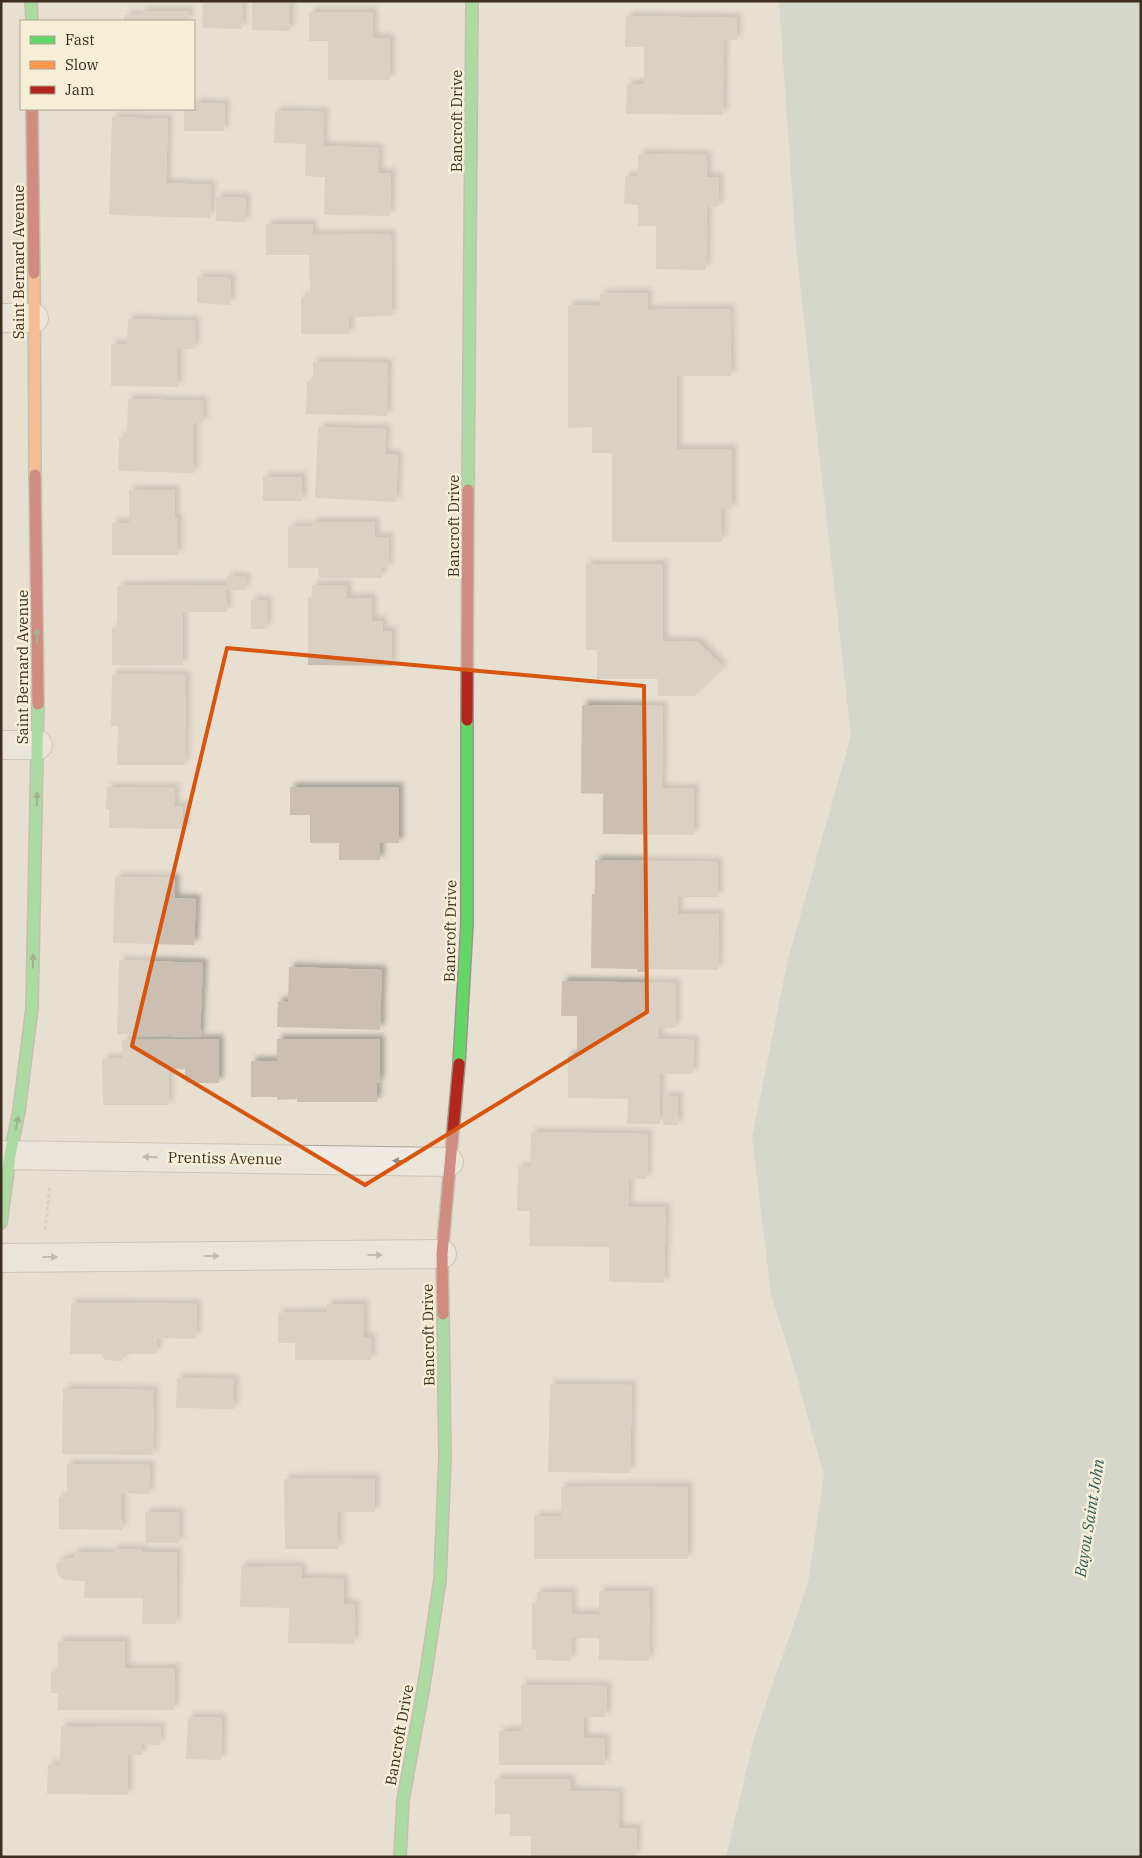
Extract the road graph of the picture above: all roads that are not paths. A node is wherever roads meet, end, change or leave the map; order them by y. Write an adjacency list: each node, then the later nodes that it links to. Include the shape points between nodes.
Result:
1 (32, 1): 3 (street)
2 (472, 1): 10 (street, Bancroft Drive, via 467,924 462,1025)
3 (32, 20)
4 (32, 110): 6 (street, Saint Bernard Avenue)
5 (1, 318): 6 (street)
6 (34, 318): 8 (street, Saint Bernard Avenue, one-way to 6)
7 (1, 745): 8 (street)
8 (38, 745): 9 (street, Saint Bernard Avenue, one-way to 8, via 19,1111 32,1008)
9 (6, 1155): 10 (street, Prentiss Avenue, one-way to 9); 11 (street, Saint Bernard Avenue)
10 (449, 1162): 12 (street, Bancroft Drive)
11 (1, 1223)
12 (442, 1254): 13 (street, one-way to 12); 14 (street, Bancroft Drive, via 445,1458 440,1580 403,1800)
13 (1, 1258)
14 (400, 1857)

